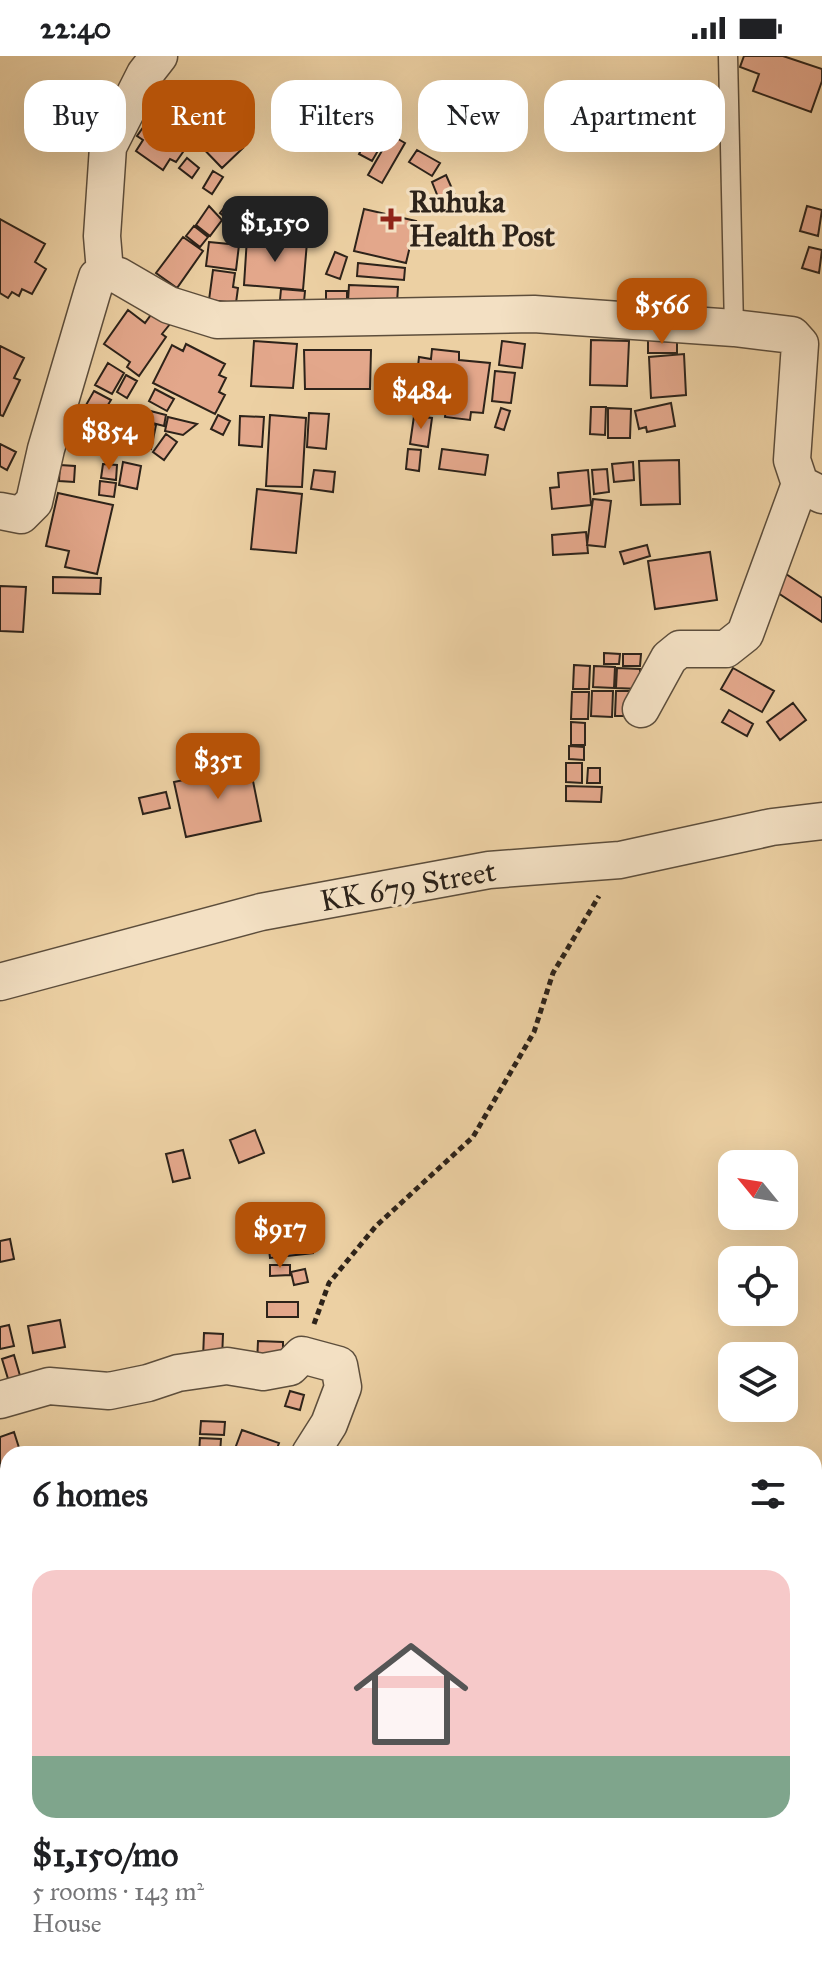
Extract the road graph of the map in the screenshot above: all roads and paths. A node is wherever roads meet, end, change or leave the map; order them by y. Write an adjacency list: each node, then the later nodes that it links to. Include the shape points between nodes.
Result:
1 (159, 56): 3 (street, via 108,147)
2 (728, 56): 4 (lane)
3 (105, 272): 4 (street, via 169,305 217,320 534,314); 6 (street, via 97,277 92,293 34,502 21,515)
4 (734, 328): 5 (street, via 792,335 800,344 792,460)
5 (811, 489): 7 (street, via 745,634 726,649 680,649 669,658)
6 (0, 511)
7 (641, 709)
8 (822, 821): 9 (street, KK 679 Street)
9 (620, 860): 10 (street, KK 679 Street, via 489,870 261,912); 11 (path, via 553,973 534,1032 473,1137 376,1226 329,1283)
10 (0, 982)
11 (302, 1355): 12 (street, via 290,1367 263,1372 227,1366 109,1391 49,1386); 13 (street, via 339,1365 343,1387)
12 (0, 1400)
13 (315, 1446)

